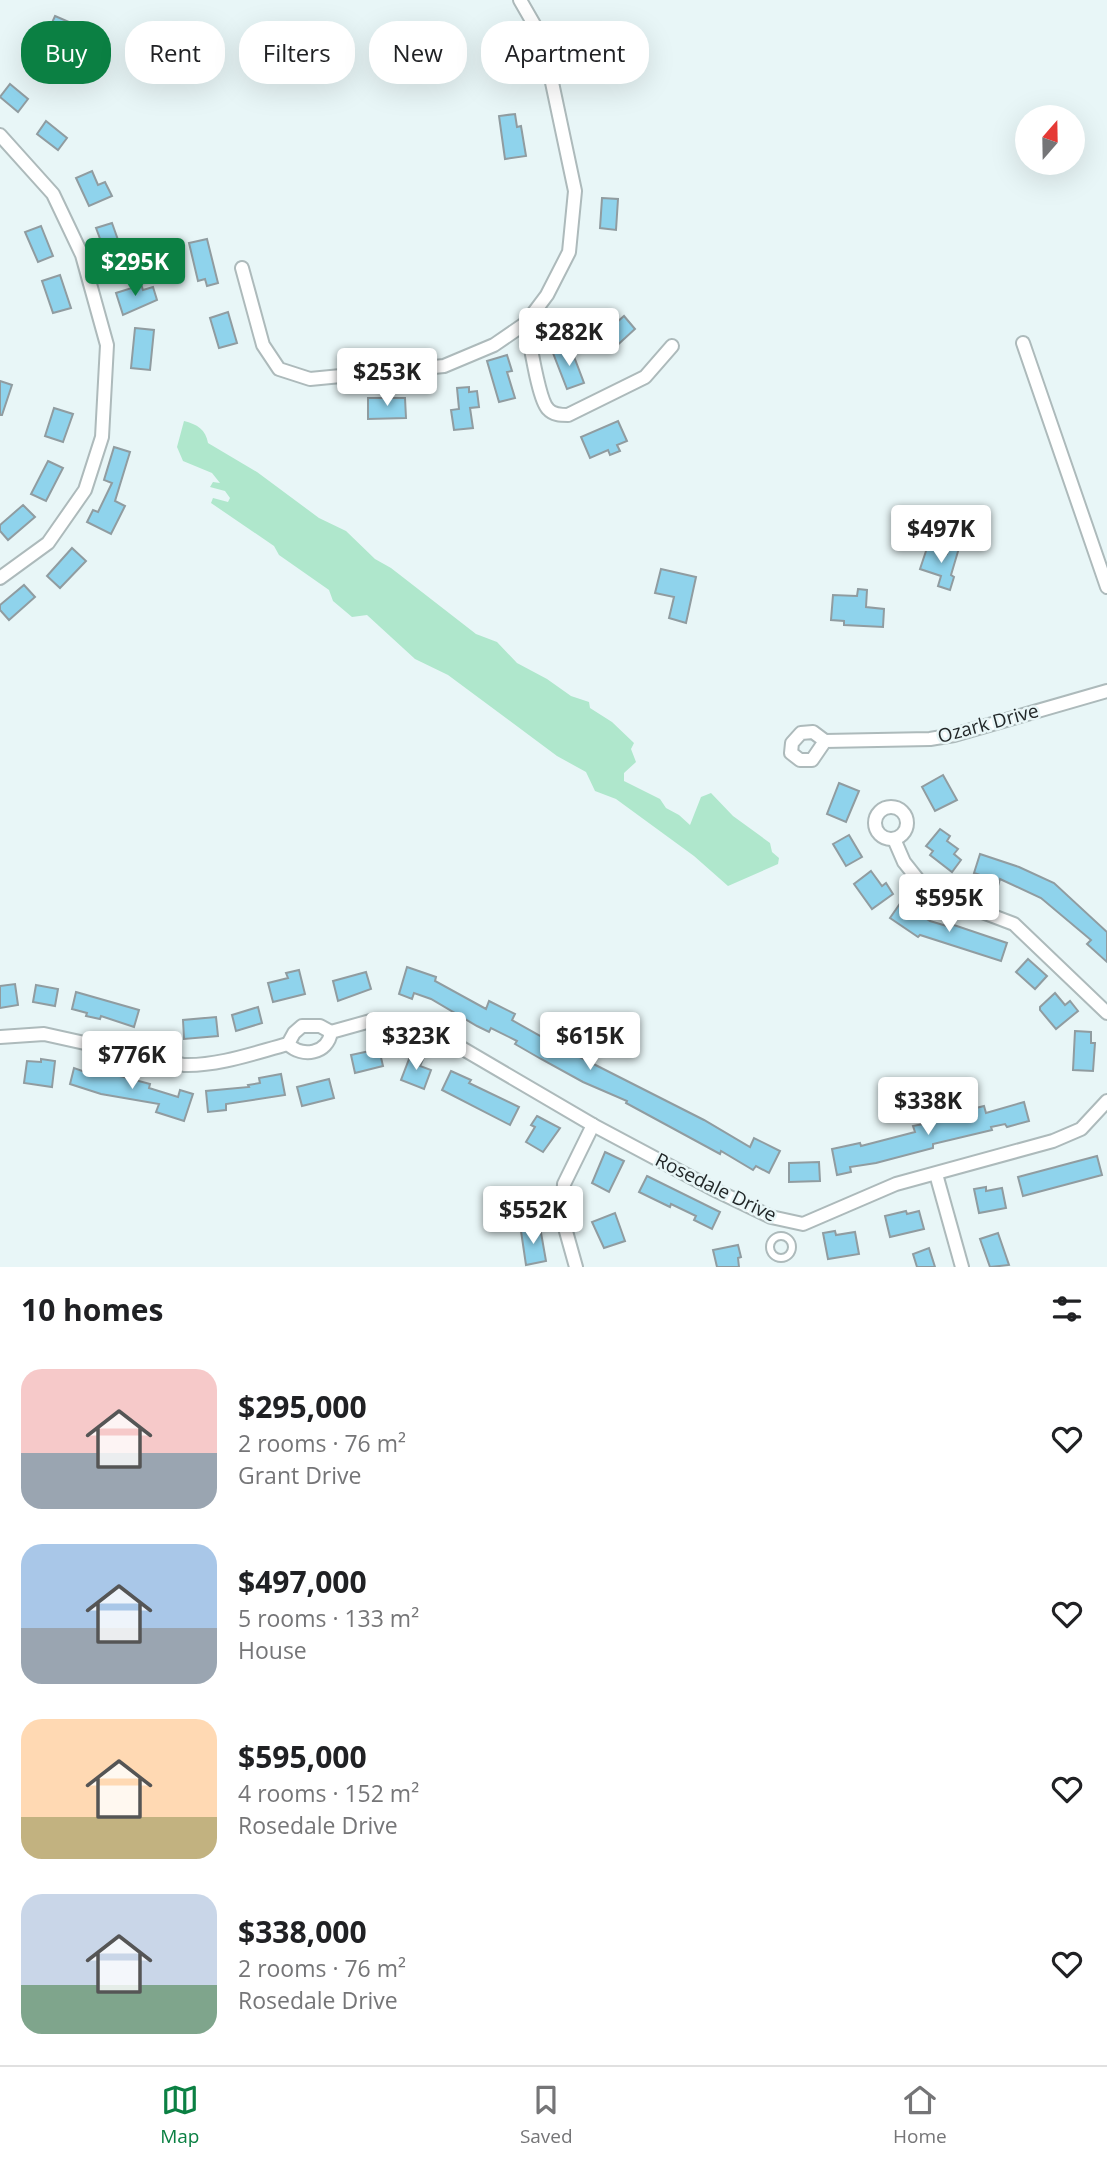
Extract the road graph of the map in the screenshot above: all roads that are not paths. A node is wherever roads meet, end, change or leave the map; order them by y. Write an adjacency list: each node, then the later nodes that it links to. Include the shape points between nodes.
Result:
1 (520, 0): 4 (street, via 543,40 575,191 569,251 547,295)
2 (0, 135): 7 (street, via 53,194 82,255 107,345 102,437 85,490 48,543)
3 (242, 268): 4 (street, via 263,345 279,369 310,379 444,366 494,345)
4 (526, 323): 6 (street, via 542,399 557,415 568,415 645,377)
5 (1023, 343): 8 (street)
6 (672, 346)
7 (0, 578)
8 (1107, 587)
9 (1107, 691): 10 (street, Ozark Drive, via 954,735)
10 (825, 741)
11 (894, 839): 12 (street, via 904,862 927,891 1014,924)
12 (1107, 1013)
13 (331, 1032): 15 (street, Rosedale Drive, via 320,1026 302,1026); 15 (street, Rosedale Drive, via 318,1051 300,1051); 17 (street, Rosedale Drive, via 374,1020 436,1033)
14 (0, 1037): 15 (street, Rosedale Drive, via 44,1034 198,1066)
15 (288, 1044)
16 (1107, 1101): 18 (street, Rosedale Drive, via 1081,1129 1053,1141)
17 (593, 1125): 19 (street, Rosedale Drive); 21 (street, via 564,1184 562,1217)
18 (936, 1174): 19 (street, Rosedale Drive, via 896,1184 803,1224); 22 (street)
19 (784, 1220): 20 (lane)
20 (782, 1237)
21 (576, 1267)
22 (962, 1267)

